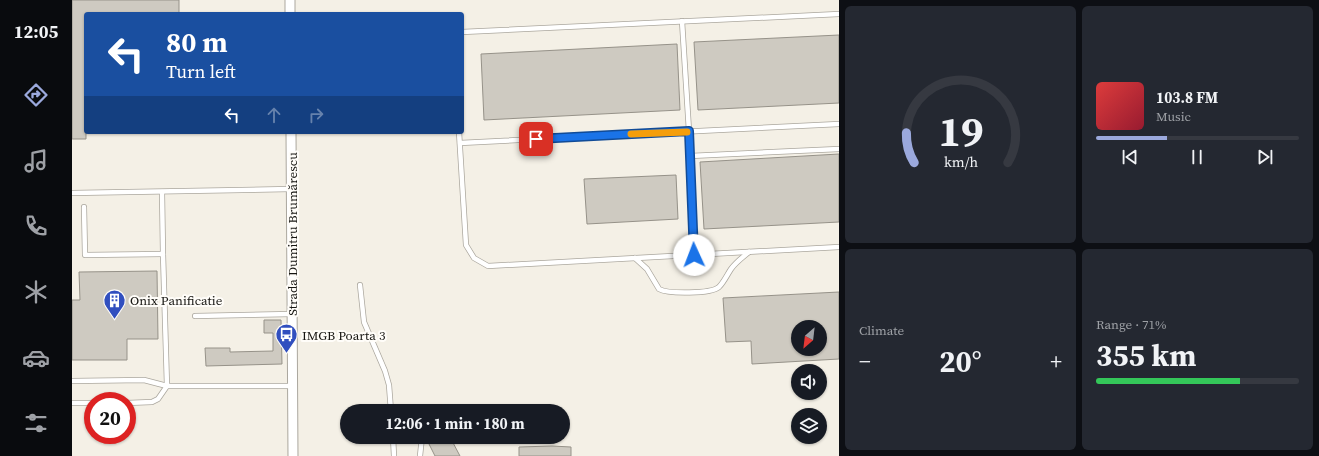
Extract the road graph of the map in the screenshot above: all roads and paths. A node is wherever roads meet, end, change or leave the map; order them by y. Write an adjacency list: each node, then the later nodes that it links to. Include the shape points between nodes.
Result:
1 (290, 0): 2 (street)
2 (290, 12)
3 (839, 14): 4 (lane)
4 (682, 21): 5 (lane); 7 (lane)
5 (464, 32)
6 (839, 124): 7 (lane)
7 (689, 131): 10 (lane); 12 (lane)
8 (291, 134): 13 (street, Strada Dumitru Brumărescu)
9 (459, 134): 10 (lane)
10 (460, 143): 21 (lane, via 466,245 474,258 488,266)
11 (839, 149): 12 (lane)
12 (690, 156): 20 (lane)
13 (291, 189): 14 (lane); 23 (street, Strada Dumitru Brumărescu)
14 (162, 192): 15 (lane); 19 (lane)
15 (72, 193)
16 (84, 207): 19 (lane, via 85,255)
17 (839, 247): 18 (lane)
18 (749, 252): 20 (lane); 21 (lane, via 735,264 718,288 708,291 662,291)
19 (163, 254): 26 (lane)
20 (694, 255): 21 (lane)
21 (635, 258)
22 (360, 285): 31 (lane, via 364,322 385,370)
23 (292, 314): 24 (lane); 27 (street, Strada Dumitru Brumărescu)
24 (195, 316)
25 (72, 381): 26 (lane, via 144,380)
26 (167, 386): 27 (lane); 28 (lane, via 158,399 152,402)
27 (293, 386): 34 (street, Strada Dumitru Brumărescu)
28 (136, 402)
29 (72, 403): 30 (lane)
30 (84, 403)
31 (390, 404)
32 (393, 444): 35 (lane)
33 (421, 444): 36 (lane)
34 (293, 456)
35 (394, 456)
36 (420, 456)

